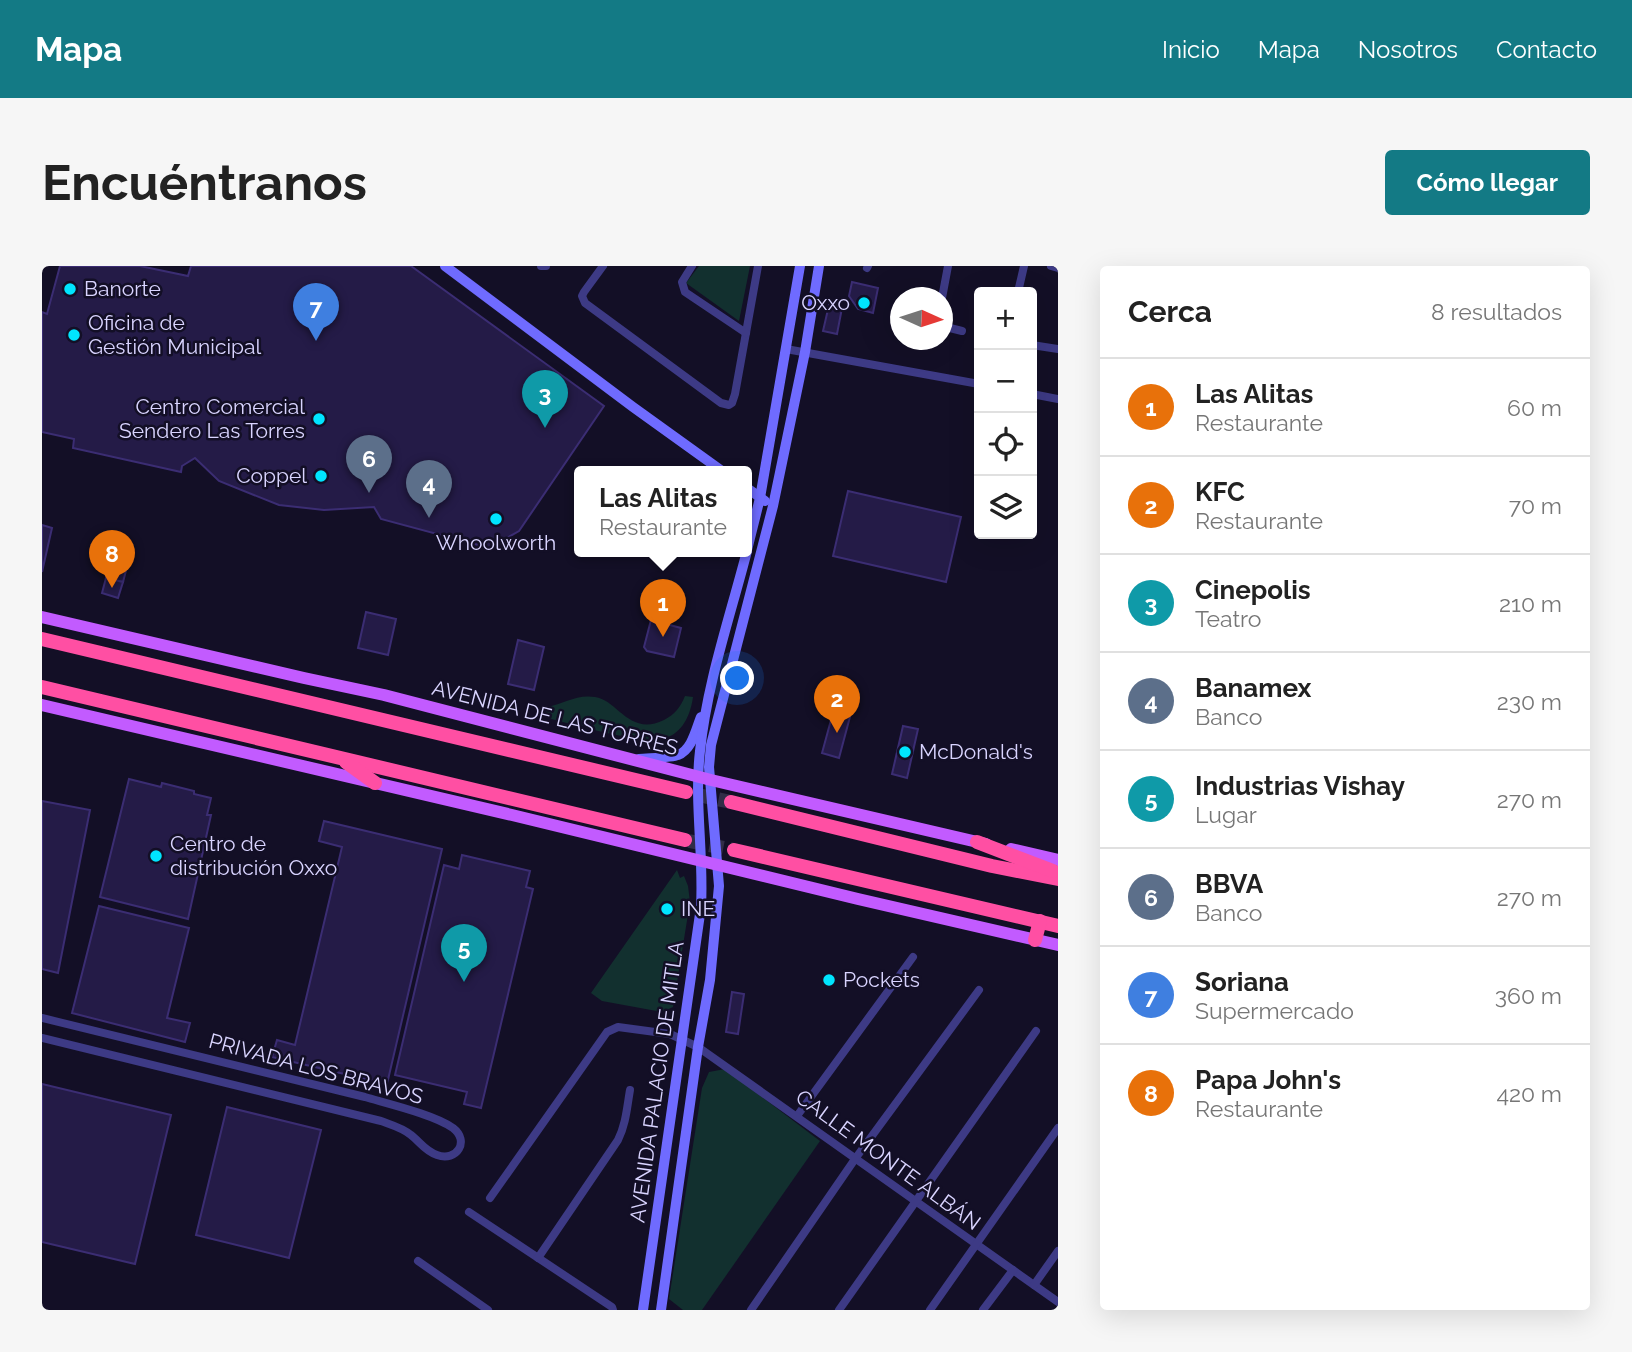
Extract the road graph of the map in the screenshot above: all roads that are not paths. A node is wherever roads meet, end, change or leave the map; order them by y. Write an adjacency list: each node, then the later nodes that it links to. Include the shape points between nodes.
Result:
1 (445, 266): 25 (main road)
2 (541, 266): 3 (street)
3 (546, 266)
4 (603, 266): 17 (street, via 584,292 588,306 729,405)
5 (692, 266): 17 (street, via 682,282 685,292)
6 (758, 266): 17 (street)
7 (800, 266): 19 (main road)
8 (819, 266): 21 (main road)
9 (948, 266): 13 (street)
10 (1024, 266): 14 (street)
11 (1051, 266): 12 (street)
12 (1058, 268)
13 (944, 287)
14 (1019, 287)
15 (953, 329): 16 (street)
16 (962, 331)
17 (746, 332)
18 (1037, 346): 20 (street)
19 (786, 349): 21 (street); 27 (main road)
20 (1058, 349)
21 (805, 352): 22 (street); 28 (main road)
22 (974, 383)
23 (1037, 395): 24 (street)
24 (1058, 399)
25 (715, 466)
26 (752, 492): 27 (main road)
27 (760, 498): 28 (main road); 29 (main road)
28 (773, 506): 42 (main road)
29 (752, 531)
30 (745, 557): 36 (main road)
31 (42, 617): 41 (main road, AVENIDA DE LAS TORRES, via 384,695)
32 (42, 630): 34 (highway)
33 (42, 639): 34 (highway, AVENIDA DE LAS TORRES)
34 (128, 660): 44 (highway, AVENIDA DE LAS TORRES)
35 (42, 687): 39 (highway)
36 (710, 695): 41 (main road, via 687,749 678,755); 42 (main road, via 700,750)
37 (42, 697): 39 (highway)
38 (42, 705): 43 (main road)
39 (133, 710): 40 (highway)
40 (339, 758): 43 (highway); 46 (highway)
41 (631, 760): 42 (main road, AVENIDA DE LAS TORRES)
42 (705, 778): 47 (main road, AVENIDA DE LAS TORRES); 50 (main road, AVENIDA PALACIO DE MITLA); 51 (main road, AVENIDA PALACIO DE MITLA)
43 (375, 783): 50 (main road)
44 (686, 792)
45 (730, 802): 53 (highway)
46 (685, 840)
47 (977, 842): 49 (main road, AVENIDA DE LAS TORRES); 52 (highway)
48 (734, 850): 54 (highway)
49 (1058, 860)
50 (701, 861): 51 (main road); 63 (main road, AVENIDA PALACIO DE MITLA, via 701,907)
51 (718, 864): 56 (main road); 64 (main road, AVENIDA PALACIO DE MITLA, via 711,969)
52 (1058, 873)
53 (1058, 879)
54 (1040, 921): 55 (highway); 56 (highway)
55 (1058, 926)
56 (1035, 940): 57 (main road)
57 (1058, 945)
58 (914, 957): 66 (street)
59 (979, 990): 68 (street)
60 (42, 1018): 62 (street, PRIVADA LOS BRAVOS, via 399,1107 455,1130 460,1147 453,1156 435,1155 400,1127 381,1121)
61 (1036, 1031): 70 (street)
62 (42, 1038)
63 (682, 1039): 64 (street, CALLE MONTE ALBÁN); 69 (street, CALLE MONTE ALBÁN, via 618,1027 607,1032); 82 (main road, AVENIDA PALACIO DE MITLA)
64 (698, 1047): 66 (street, CALLE MONTE ALBÁN); 83 (main road, AVENIDA PALACIO DE MITLA)
65 (630, 1090): 74 (street, via 618,1140)
66 (797, 1116): 68 (street, CALLE MONTE ALBÁN)
67 (1058, 1128): 72 (street)
68 (855, 1159): 70 (street, CALLE MONTE ALBÁN); 84 (street)
69 (490, 1198)
70 (915, 1202): 72 (street, CALLE MONTE ALBÁN); 85 (street)
71 (469, 1212): 74 (street)
72 (975, 1244): 76 (street, CALLE MONTE ALBÁN); 86 (street)
73 (1058, 1251): 77 (street)
74 (538, 1258): 81 (street)
75 (418, 1261): 80 (street)
76 (1013, 1270): 77 (street, CALLE MONTE ALBÁN); 79 (street)
77 (1034, 1285): 78 (street, CALLE MONTE ALBÁN)
78 (1058, 1302)
79 (987, 1309)
80 (488, 1310)
81 (613, 1310)
82 (643, 1310)
83 (661, 1310)
84 (751, 1310)
85 (839, 1310)
86 (930, 1310)

